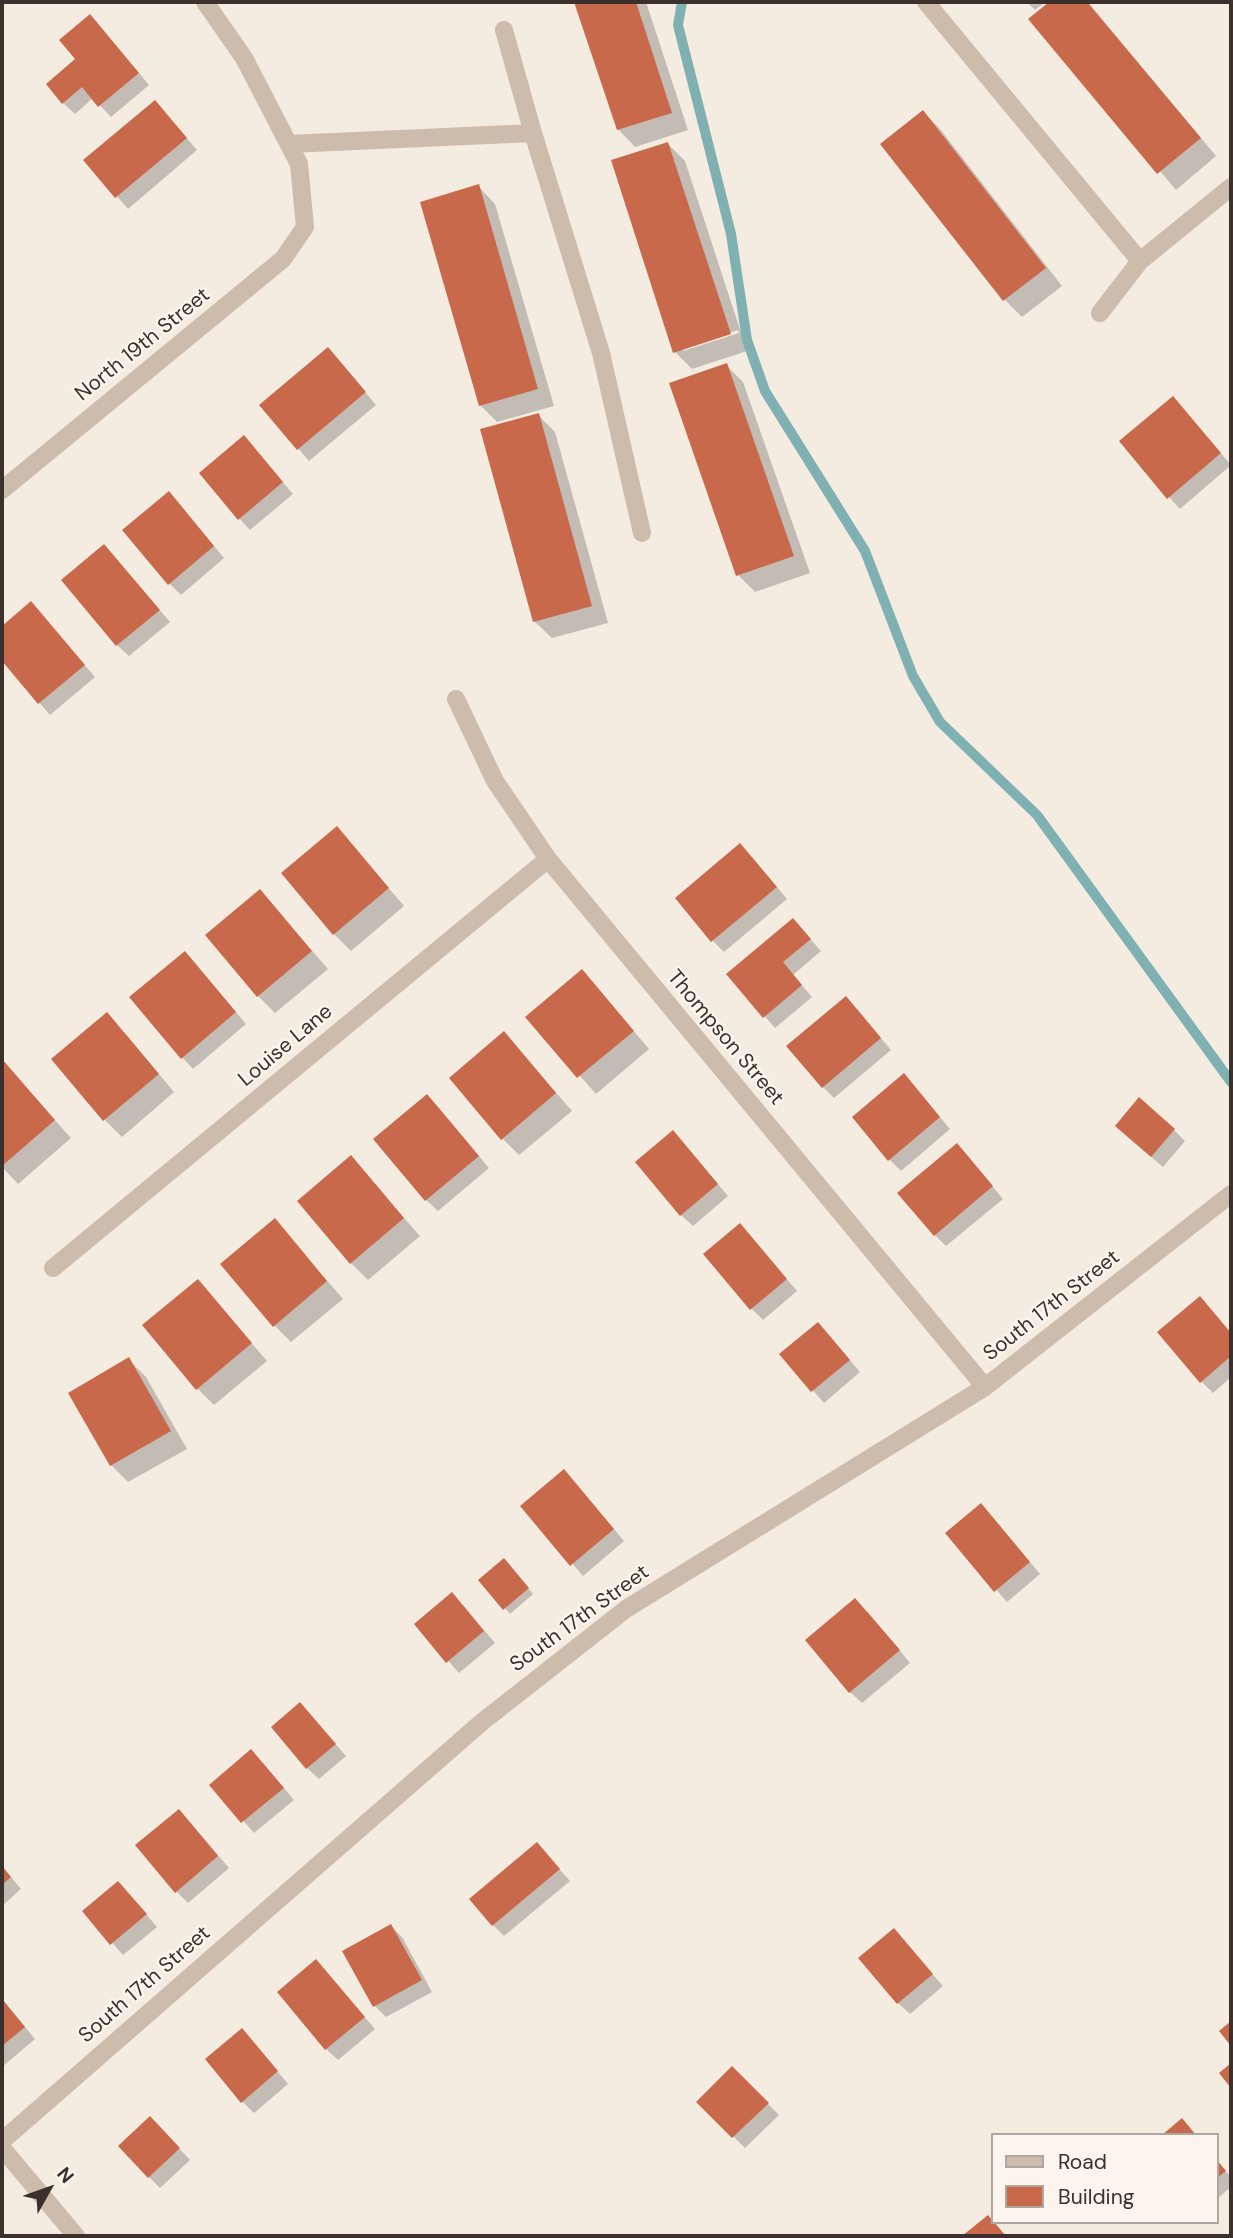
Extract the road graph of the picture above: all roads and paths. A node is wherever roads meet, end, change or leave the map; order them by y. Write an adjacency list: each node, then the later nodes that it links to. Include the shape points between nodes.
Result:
1 (205, 2): 5 (street, via 244,58)
2 (926, 2): 7 (street)
3 (505, 30): 4 (street)
4 (533, 133): 5 (street); 10 (street, via 601,353)
5 (289, 144): 9 (street, North 19th Street, via 299,164 305,227 283,258)
6 (1231, 187): 7 (street)
7 (1140, 261): 8 (street)
8 (1100, 313)
9 (2, 490)
10 (642, 533)
11 (456, 699): 12 (street, Thompson Street, via 495,781)
12 (548, 859): 14 (street, Louise Lane); 15 (street, Thompson Street)
13 (1231, 1194): 15 (street, South 17th Street)
14 (53, 1268)
15 (985, 1388): 16 (street, South 17th Street, via 626,1609 482,1722)
16 (2, 2141)
17 (2, 2148): 18 (street)
18 (76, 2236)

